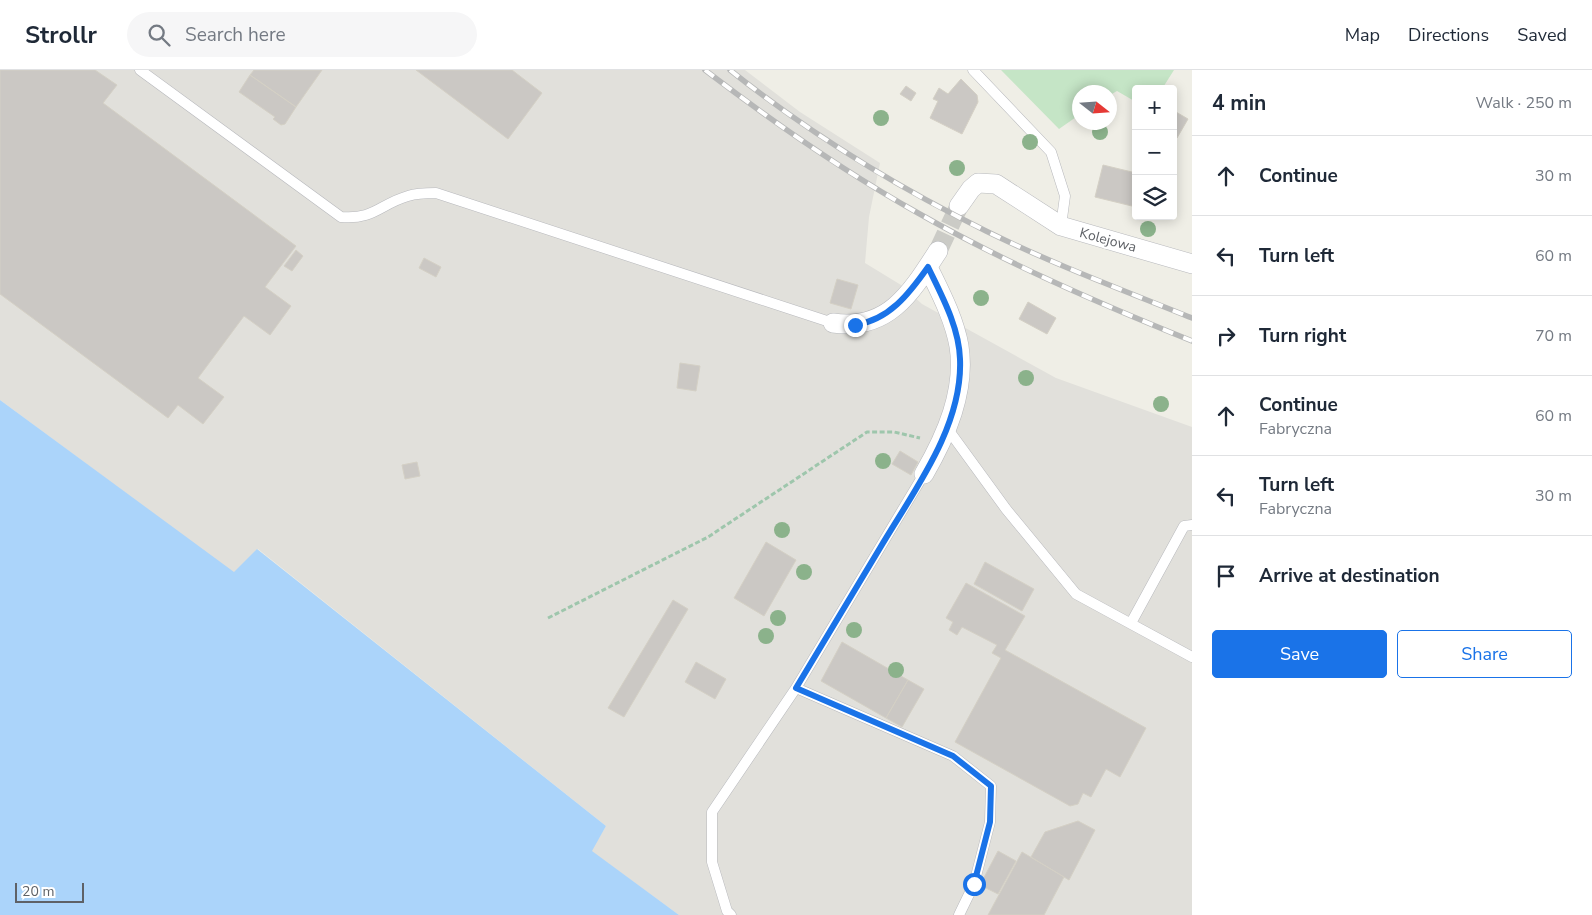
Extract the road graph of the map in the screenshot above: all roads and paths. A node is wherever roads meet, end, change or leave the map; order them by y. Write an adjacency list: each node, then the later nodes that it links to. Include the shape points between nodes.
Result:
1 (140, 70): 6 (lane, via 341,217 357,218 408,196 436,193)
2 (973, 70): 4 (lane, Kolejowa, via 1051,152 1065,196)
3 (959, 206): 4 (street, via 978,183 996,184)
4 (1061, 226): 5 (street, Kolejowa)
5 (1192, 264)
6 (833, 323): 7 (street, via 855,325 881,317 910,292 933,259 960,360 957,392)
7 (945, 435): 8 (street); 10 (path, via 867,432 708,537); 11 (lane, via 1076,594)
8 (924, 474): 13 (lane)
9 (1192, 525): 11 (lane, via 1184,526)
10 (548, 618)
11 (1131, 623): 12 (lane)
12 (1192, 657)
13 (796, 688): 14 (lane, via 712,812 712,862); 15 (lane, via 953,756 991,786 990,822 974,884)
14 (730, 915)
15 (959, 915)

